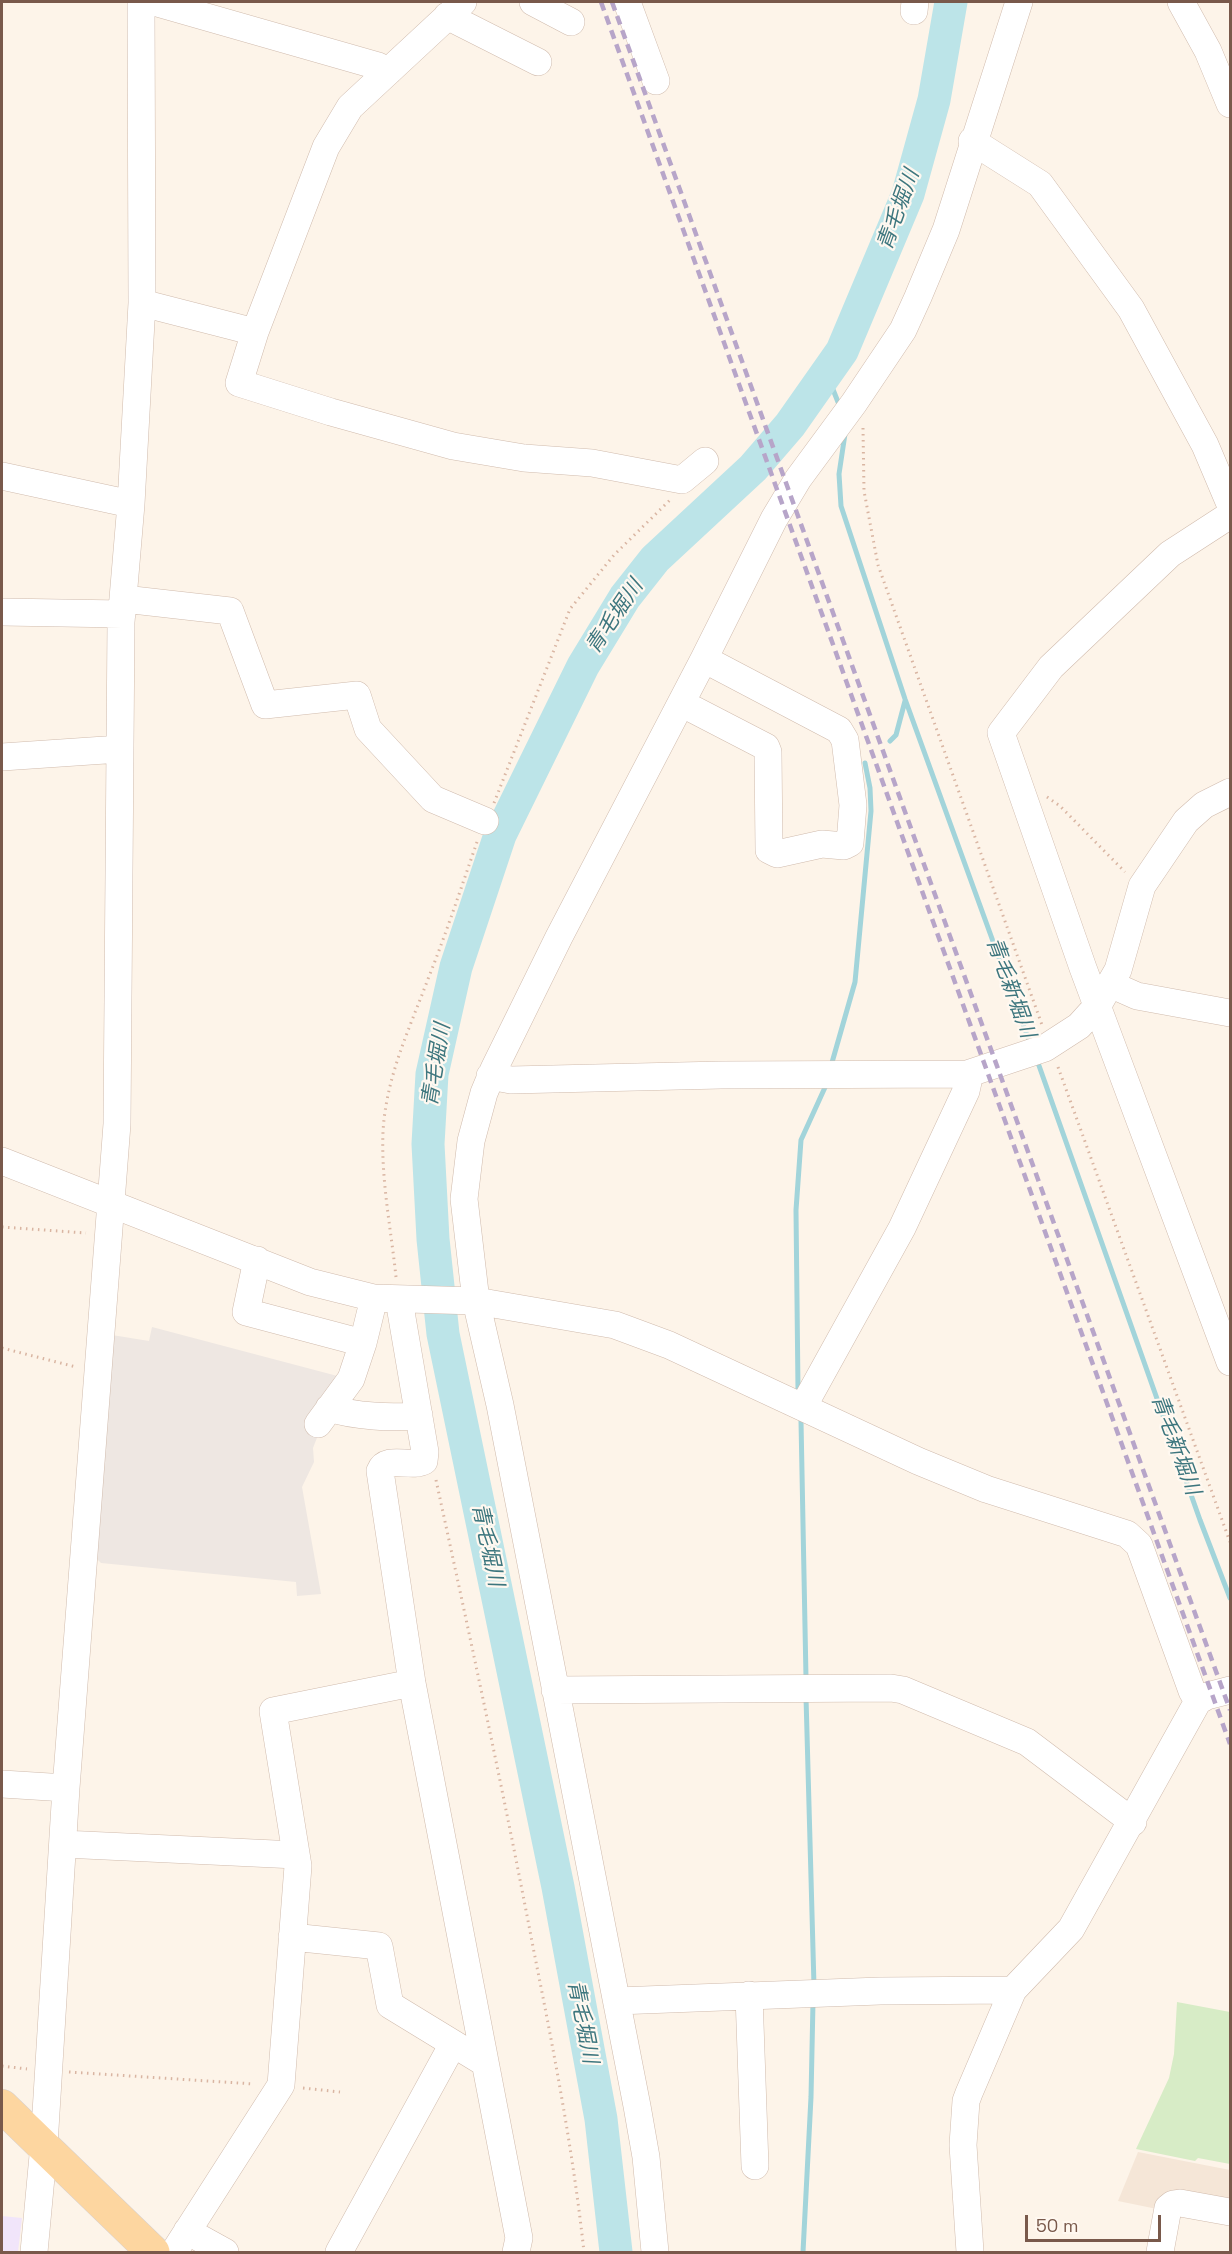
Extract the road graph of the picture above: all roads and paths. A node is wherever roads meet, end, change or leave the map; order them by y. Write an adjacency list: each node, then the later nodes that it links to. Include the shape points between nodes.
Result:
1 (141, 2): 14 (street)
2 (154, 2): 10 (street)
3 (533, 2): 8 (street)
4 (627, 2): 11 (street)
5 (1019, 2): 13 (street)
6 (1181, 2): 12 (street, via 1208,51)
7 (455, 9): 9 (street); 10 (street)
8 (571, 22)
9 (538, 62)
10 (389, 71): 15 (street, via 350,107 326,147)
11 (656, 81)
12 (1230, 104)
13 (972, 141): 16 (street, via 946,230 903,330); 21 (street, via 1040,184 1131,309 1205,445)
14 (142, 303): 15 (street); 20 (street)
15 (255, 332): 19 (street, via 239,383 453,446 524,458 592,463)
16 (859, 412): 25 (street, via 828,438 798,479 774,519); 35 (path, via 864,491 878,565)
17 (705, 461): 19 (street)
18 (2, 476): 20 (street)
19 (682, 480): 31 (path, via 680,491 614,555 570,609)
20 (130, 504): 23 (street)
21 (1230, 504)
22 (1230, 515): 29 (street, via 1170,554 1051,667 1001,733)
23 (123, 606): 24 (street); 27 (street); 31 (street, via 230,611 265,705 357,695 368,729 433,799)
24 (2, 612)
25 (705, 660): 26 (street); 26 (street, via 839,730 845,740 853,805 850,843 822,844 777,854 769,850 766,747)
26 (681, 703): 37 (street)
27 (120, 749): 28 (street); 39 (street, via 117,1124)
28 (2, 756)
29 (1018, 783): 32 (path, via 1060,806 1133,880); 33 (street)
30 (1230, 792): 32 (street, via 1204,804 1186,821)
31 (485, 821): 43 (path, via 397,1059 386,1104 383,1165)
32 (1143, 885): 33 (street, via 1118,970)
33 (1104, 994): 34 (street); 35 (street, via 1078,1026); 47 (street)
34 (1230, 1013)
35 (1048, 1045): 36 (street); 52 (path)
36 (967, 1074): 37 (street, via 511,1080); 49 (street, via 966,1091 902,1228)
37 (490, 1076): 44 (street, via 476,1117 465,1191)
38 (2, 1161): 39 (street)
39 (111, 1203): 41 (street); 42 (street)
40 (2, 1227): 41 (path)
41 (109, 1235): 48 (street)
42 (256, 1260): 43 (street, via 310,1282); 46 (street, via 246,1312)
43 (396, 1299): 44 (street); 46 (street); 50 (street)
44 (468, 1300): 49 (street, via 586,1319 643,1334); 54 (street, via 500,1406)
45 (2, 1348): 48 (path)
46 (360, 1353): 50 (street, via 351,1379 324,1416)
47 (1230, 1362)
48 (98, 1373): 57 (street)
49 (803, 1407): 55 (street, via 986,1489 1134,1538 1192,1691)
50 (419, 1415): 51 (street)
51 (424, 1461): 53 (street, via 388,1463 380,1471); 81 (path, via 434,1470 505,1798 576,2176)
52 (1230, 1542)
53 (412, 1683): 60 (street, via 273,1711); 66 (street)
54 (555, 1690): 58 (street, via 903,1690 1027,1742); 64 (street)
55 (1212, 1696): 58 (street)
56 (2, 1784): 57 (street)
57 (66, 1788): 59 (street)
58 (1133, 1821): 62 (street, via 1071,1929)
59 (63, 1844): 60 (street); 68 (street)
60 (296, 1855): 61 (street)
61 (292, 1937): 65 (street, via 379,1946 390,2005); 69 (street)
62 (1013, 1990): 63 (street); 83 (street, via 966,2101 963,2145)
63 (749, 1995): 64 (street); 73 (street)
64 (617, 2001): 82 (street, via 646,2157)
65 (453, 2044): 66 (street); 79 (street)
66 (485, 2063): 80 (street, via 519,2238)
67 (2, 2066): 68 (path)
68 (49, 2071): 69 (path); 72 (street)
69 (281, 2085): 70 (path); 75 (street)
70 (340, 2092)
71 (2, 2106): 72 (main road)
72 (44, 2145): 76 (street); 77 (main road)
73 (755, 2166)
74 (1230, 2212): 84 (street, via 1173,2204 1168,2208)
75 (181, 2242): 78 (street)
76 (34, 2253)
77 (153, 2253)
78 (225, 2253)
79 (339, 2253)
80 (516, 2253)
81 (584, 2253)
82 (655, 2253)
83 (970, 2253)
84 (1160, 2253)

